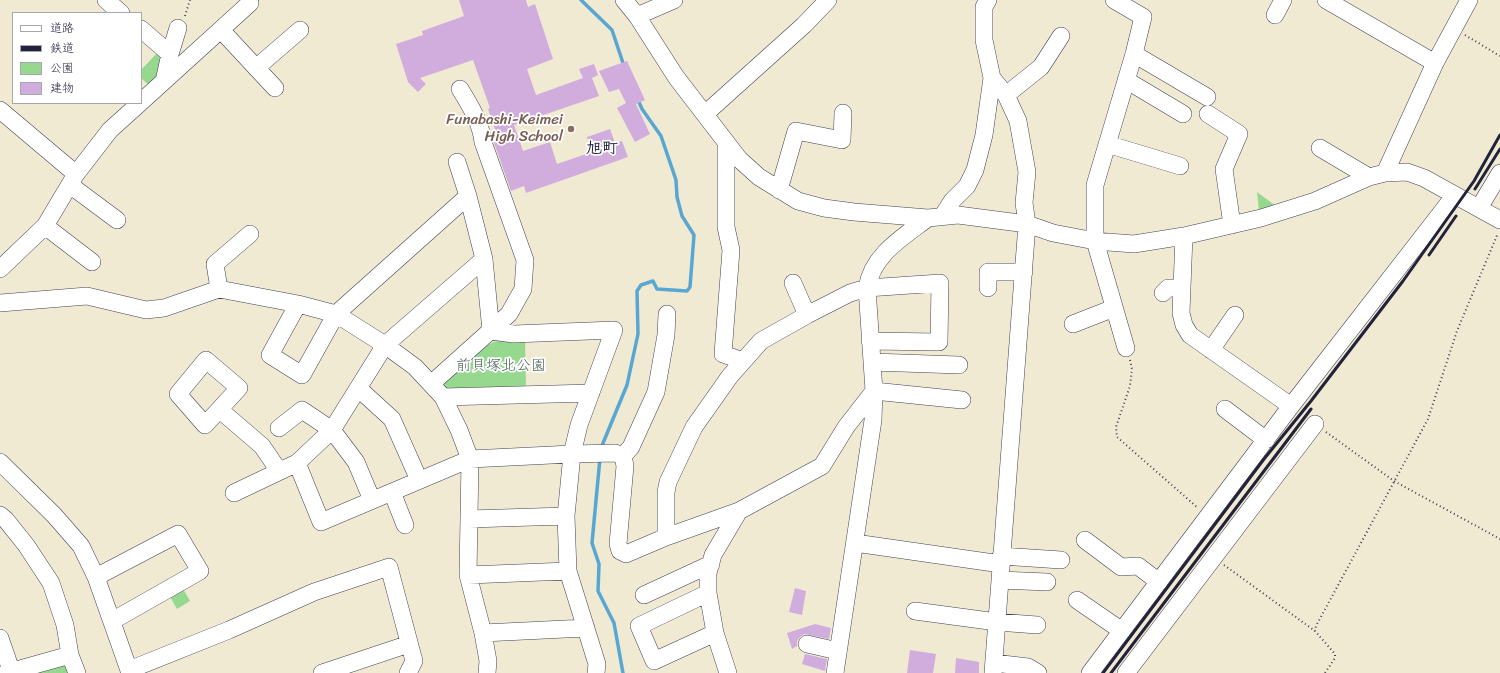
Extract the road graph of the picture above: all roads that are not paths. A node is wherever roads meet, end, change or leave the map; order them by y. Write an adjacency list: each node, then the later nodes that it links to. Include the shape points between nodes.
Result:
1 (106, 0): 11 (street)
2 (624, 0): 13 (street)
3 (674, 0): 13 (street)
4 (828, 0): 34 (street, via 794,35)
5 (1114, 0): 20 (street, via 1143,17)
6 (1283, 0): 12 (street)
7 (1326, 0): 21 (street)
8 (1469, 0): 21 (street)
9 (981, 2): 23 (street, via 984,40)
10 (250, 4): 16 (street)
11 (120, 12)
12 (1275, 15)
13 (637, 16): 34 (street, via 676,77)
14 (178, 28): 19 (street)
15 (142, 30): 19 (street)
16 (221, 30): 22 (street); 25 (street)
17 (300, 30): 22 (street)
18 (1061, 36): 28 (street, via 1041,67)
19 (170, 54): 25 (street)
20 (1134, 54): 24 (street); 29 (street)
21 (1435, 63): 43 (street)
22 (256, 68): 26 (street)
23 (992, 78): 28 (street); 49 (street, via 984,135 975,170 967,186)
24 (1126, 80): 35 (street); 38 (street)
25 (164, 81): 30 (street)
26 (275, 88)
27 (460, 89): 76 (street, via 472,109 482,135 525,260 523,289 509,314)
28 (1006, 95): 52 (street, via 1018,121 1026,165 1024,203)
29 (1207, 97)
30 (142, 101)
31 (139, 104): 44 (street, via 110,130)
32 (0, 110): 44 (street)
33 (843, 113): 45 (street, via 842,140 796,131)
34 (705, 114): 37 (street)
35 (1183, 114)
36 (1208, 114): 53 (street, via 1240,134 1224,170)
37 (726, 142): 45 (street, via 759,177); 81 (street, via 726,227 731,250 723,354)
38 (1107, 144): 41 (street); 57 (street, via 1095,185)
39 (1320, 148): 43 (street)
40 (457, 162): 47 (street)
41 (1180, 166)
42 (1500, 173): 48 (street)
43 (1377, 175): 46 (street, via 1407,172); 53 (street, via 1315,201)
44 (73, 180): 50 (street); 54 (street)
45 (779, 190): 49 (street, via 798,201 824,208)
46 (1455, 195): 48 (street); 90 (street)
47 (468, 196): 58 (street); 71 (street)
48 (1479, 208): 51 (street)
49 (935, 216): 52 (street, via 958,215); 63 (street, via 891,247 877,261 868,278)
50 (117, 220)
51 (1500, 220)
52 (1027, 224): 57 (street, via 1053,234); 61 (street)
53 (1232, 225): 56 (street)
54 (45, 226): 59 (street); 60 (street)
55 (250, 234): 66 (street, via 215,264)
56 (1184, 236): 57 (street, via 1134,244); 65 (street)
57 (1095, 242): 70 (street)
58 (484, 259): 76 (street); 78 (street)
59 (92, 262)
60 (0, 270)
61 (1024, 272): 64 (street, via 988,272); 117 (street)
62 (793, 283): 73 (street)
63 (867, 288): 73 (street, via 850,293); 77 (street); 77 (street, via 940,283 939,342)
64 (988, 288)
65 (1182, 288): 67 (street, via 1168,288); 80 (street, via 1180,313 1184,325 1190,335)
66 (219, 289): 68 (street, via 164,308 146,310 87,296); 69 (street)
67 (1163, 293)
68 (0, 303)
69 (298, 304): 71 (street); 71 (street, via 270,355 302,375)
70 (1114, 308): 75 (street); 79 (street)
71 (336, 314): 78 (street)
72 (667, 314): 98 (street, via 656,392 631,448)
73 (807, 314): 81 (street, via 760,341)
74 (1235, 315): 80 (street)
75 (1073, 324)
76 (491, 331): 84 (street); 87 (street, via 514,334 614,330)
77 (870, 341): 82 (street)
78 (385, 345): 84 (street, via 415,367); 85 (street)
79 (1126, 348)
80 (1211, 350): 90 (street)
81 (743, 361): 112 (street, via 694,427 668,482)
82 (872, 362): 83 (street); 86 (street)
83 (960, 364)
84 (431, 384): 88 (street)
85 (358, 388): 95 (street); 103 (street, via 392,419)
86 (874, 391): 89 (street); 107 (street, via 846,427 822,466); 114 (street, via 873,420)
87 (591, 393): 88 (street); 97 (street)
88 (443, 398): 99 (street)
89 (962, 400)
90 (1291, 406): 96 (street)
91 (1225, 409): 96 (street)
92 (220, 410): 102 (street, via 262,446)
93 (1315, 424): 151 (street)
94 (279, 428): 95 (street, via 302,410)
95 (332, 430): 100 (street); 106 (street, via 356,462)
96 (1266, 440): 122 (street)
97 (572, 454): 98 (street, via 615,453); 99 (street); 109 (street)
98 (623, 456): 112 (street, via 625,466 618,544 620,551 626,554)
99 (470, 459): 103 (street); 110 (street)
100 (297, 463): 102 (street); 106 (street, via 321,522)
101 (2, 467): 120 (street, via 54,515 81,546)
102 (279, 471): 105 (street)
103 (419, 480): 104 (street)
104 (392, 492): 106 (street); 111 (street)
105 (234, 493)
106 (372, 500)
107 (739, 511): 112 (street); 116 (street, via 713,555)
108 (0, 515): 138 (street, via 26,545 51,583)
109 (566, 516): 110 (street); 118 (street)
110 (469, 519): 119 (street)
111 (405, 525)
112 (666, 537)
113 (1085, 540): 122 (street, via 1121,567 1138,566)
114 (855, 543): 117 (street); 137 (street)
115 (1061, 560): 117 (street)
116 (711, 564): 123 (street, via 708,572); 124 (street)
117 (1000, 567): 121 (street); 128 (street)
118 (568, 571): 119 (street); 130 (street)
119 (468, 574): 132 (street)
120 (96, 577): 127 (street); 127 (street, via 178,534 200,571)
121 (1047, 582)
122 (1159, 582): 131 (street)
123 (708, 594): 133 (street); 133 (street, via 639,626 654,661)
124 (644, 595)
125 (1077, 600): 131 (street)
126 (915, 611): 128 (street)
127 (112, 621): 142 (street)
128 (997, 622): 129 (street); 139 (street)
129 (1037, 625)
130 (586, 628): 132 (street); 147 (street, via 597,664)
131 (1122, 631): 150 (street)
132 (483, 633): 146 (street, via 488,661)
133 (715, 633): 148 (street)
134 (0, 638): 143 (street)
135 (409, 644): 140 (street); 142 (street, via 388,567 314,592); 145 (street)
136 (807, 644): 137 (street)
137 (838, 651): 149 (street)
138 (70, 655): 143 (street); 144 (street)
139 (994, 668): 141 (street)
140 (414, 669)
141 (1033, 670)
142 (130, 672)
143 (10, 673)
144 (77, 673)
145 (322, 673)
146 (487, 673)
147 (596, 673)
148 (728, 673)
149 (835, 673)
150 (1090, 673)
151 (1126, 673)

